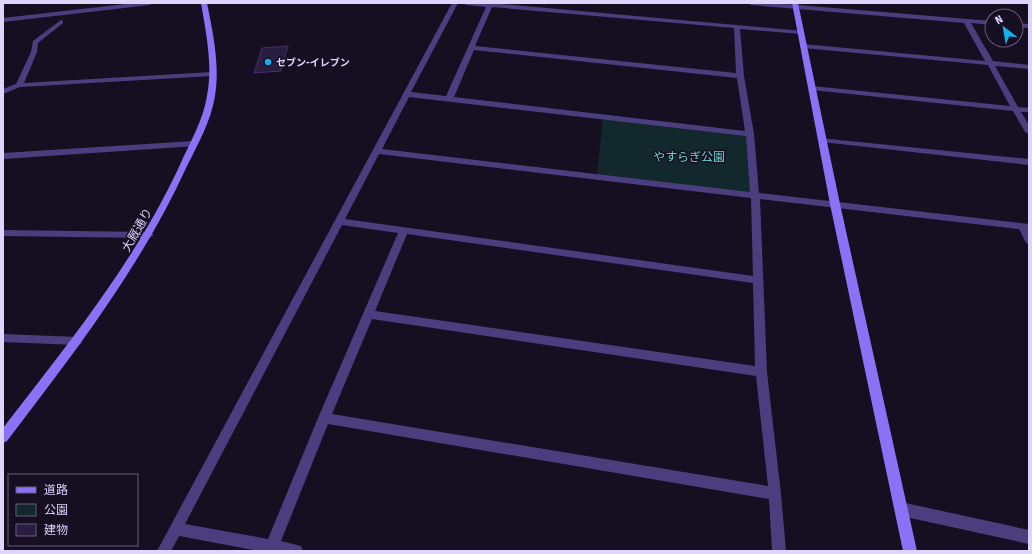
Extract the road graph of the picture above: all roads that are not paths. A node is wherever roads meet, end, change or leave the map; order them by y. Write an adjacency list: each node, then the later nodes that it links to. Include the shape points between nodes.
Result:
1 (150, 3): 8 (street)
2 (204, 3): 18 (street, 大厩通り)
3 (455, 3): 23 (street)
4 (466, 3): 6 (street)
5 (751, 3): 7 (street)
6 (490, 5): 12 (street); 15 (street)
7 (795, 5): 9 (street); 13 (street)
8 (3, 20)
9 (966, 20): 11 (street); 16 (street)
10 (61, 22): 20 (street, via 35,42 34,52)
11 (984, 22)
12 (737, 26): 13 (street); 19 (street)
13 (801, 32): 14 (street)
14 (803, 46): 16 (street); 21 (street)
15 (471, 48): 19 (street); 24 (street)
16 (991, 64): 17 (street); 25 (street)
17 (1029, 67)
18 (212, 74): 20 (street); 30 (street, 大厩通り, via 210,96)
19 (740, 76): 28 (street)
20 (19, 85): 22 (street)
21 (812, 88): 25 (street); 29 (street)
22 (3, 92)
23 (406, 94): 24 (street); 31 (street)
24 (449, 99): 28 (street)
25 (1016, 108): 26 (street); 27 (street)
26 (1029, 110)
27 (1029, 132)
28 (750, 134): 34 (street)
29 (822, 140): 33 (street); 35 (street)
30 (194, 144): 32 (street); 40 (street, 大厩通り, via 176,186)
31 (376, 151): 34 (street); 36 (street)
32 (3, 156)
33 (1029, 162)
34 (754, 195): 35 (street); 42 (street)
35 (835, 204): 37 (street); 50 (street)
36 (339, 221): 38 (street); 51 (street)
37 (1026, 226): 41 (street)
38 (404, 230): 42 (street); 43 (street)
39 (3, 233): 40 (street)
40 (150, 235): 45 (street, 大厩通り)
41 (1029, 242)
42 (757, 280): 46 (street)
43 (368, 314): 46 (street); 47 (street)
44 (3, 338): 45 (street)
45 (77, 341): 48 (street, 大厩通り)
46 (761, 372): 49 (street)
47 (324, 418): 49 (street); 53 (street)
48 (3, 437)
49 (775, 494): 56 (street)
50 (901, 509): 52 (street); 57 (street)
51 (175, 529): 53 (street); 54 (street)
52 (1029, 537)
53 (272, 546): 55 (street)
54 (164, 551)
55 (296, 551)
56 (779, 551)
57 (910, 551)

